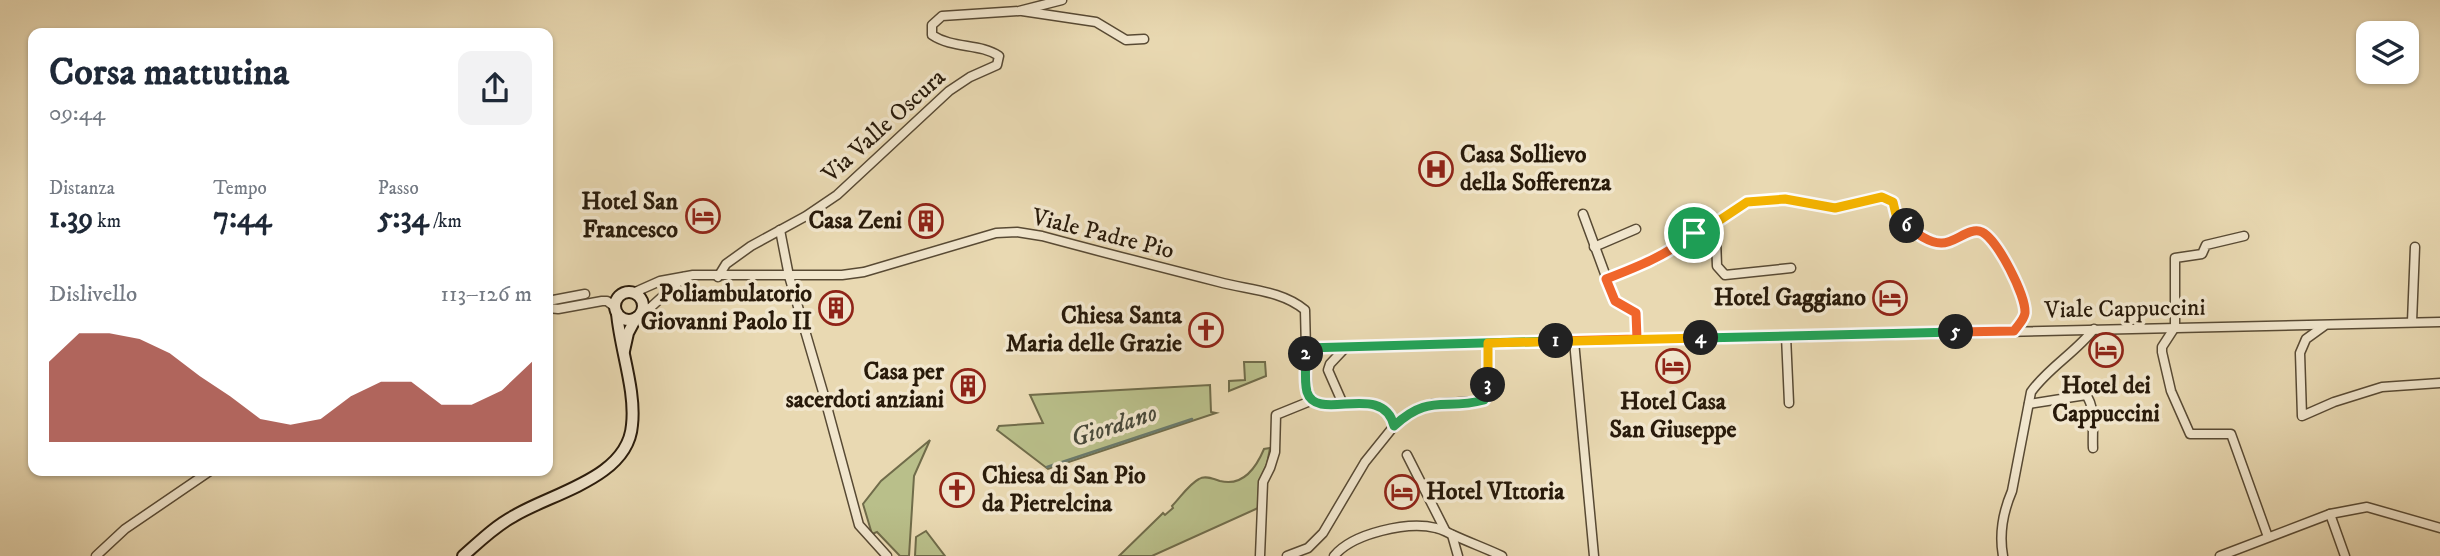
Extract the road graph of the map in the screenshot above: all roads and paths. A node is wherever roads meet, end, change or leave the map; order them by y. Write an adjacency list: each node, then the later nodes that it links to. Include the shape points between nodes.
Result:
1 (1062, 0): 2 (street, Via Valle Oscura)
2 (1019, 11): 3 (street, via 1096,22 1126,40); 6 (street, Via Valle Oscura, via 937,18 932,35 947,43 992,51 999,56 997,65 949,91 837,195)
3 (1144, 39)
4 (1583, 214): 9 (street)
5 (1636, 229): 9 (street)
6 (780, 230): 12 (street, Via Valle Oscura, via 726,264); 13 (street)
7 (1694, 233): 11 (street, via 1716,238 1717,266 1725,275); 15 (street, via 1654,260); 27 (street, via 1747,202 1785,199 1843,207 1882,197 1893,202 1897,219 1921,237 1941,243 1983,232 2025,300 2025,316)
8 (2244, 236): 25 (street, via 2206,244 2202,254 2175,258)
9 (1594, 247): 15 (street)
10 (2415, 247): 22 (street)
11 (1791, 268)
12 (718, 276): 13 (street, Viale Padre Pio); 14 (street, Viale Padre Pio)
13 (789, 276): 33 (street, Viale Padre Pio, via 864,272 996,233 1017,232 1287,298 1305,310); 48 (street, via 859,525)
14 (684, 277): 16 (street, Viale Padre Pio); 21 (street)
15 (1606, 279): 29 (street, via 1615,301 1636,313)
16 (633, 293): 20 (street, via 620,295); 21 (street, via 642,302)
17 (585, 294): 18 (street)
18 (553, 300)
19 (553, 308): 20 (street, via 607,301)
20 (616, 310): 21 (street, via 625,320); 34 (street)
21 (638, 315): 34 (street)
22 (2412, 322): 23 (street, Viale Cappuccini); 24 (street, Viale Cappuccini)
23 (2440, 322)
24 (2324, 326): 25 (street, Viale Cappuccini); 35 (street, via 2306,339 2300,353 2302,416 2382,387)
25 (2175, 327): 26 (street, Viale Cappuccini); 47 (street, via 2162,352 2171,391 2190,434 2231,434)
26 (2094, 329): 27 (street, Viale Cappuccini); 39 (street, via 2038,382)
27 (2014, 331): 28 (street, Viale Cappuccini)
28 (1786, 336): 29 (street, Viale Cappuccini); 38 (street)
29 (1637, 339): 30 (street, Viale Cappuccini)
30 (1574, 341): 31 (street, Viale Cappuccini); 56 (street)
31 (1488, 343): 32 (street, Viale Cappuccini); 40 (street, via 1486,398 1424,406)
32 (1346, 347): 33 (street, Viale Cappuccini); 37 (street, via 1328,370)
33 (1306, 348): 36 (street, via 1307,389)
34 (624, 353): 50 (street, via 632,426 618,458 596,476 512,517)
35 (2440, 383)
36 (1313, 400): 37 (street); 51 (street, via 1276,415 1275,452 1264,482)
37 (1343, 404): 40 (street, via 1381,406)
38 (1789, 404)
39 (2029, 404): 41 (street, via 2086,395 2092,416); 57 (street, via 2005,506)
40 (1394, 426): 52 (street, via 1365,462 1323,533 1308,548)
41 (2092, 448)
42 (1407, 455): 46 (street)
43 (203, 476): 49 (street, via 125,529)
44 (2330, 514): 45 (street, via 2367,507); 47 (street); 59 (street)
45 (2440, 528)
46 (1449, 533): 53 (street, via 1428,526 1408,527 1360,537); 54 (street); 55 (street)
47 (2268, 537): 58 (street)
48 (884, 555)
49 (96, 556)
50 (463, 556)
51 (1260, 556)
52 (1287, 556)
53 (1334, 556)
54 (1458, 556)
55 (1502, 556)
56 (1594, 556)
57 (2003, 556)
58 (2220, 556)
59 (2345, 556)

